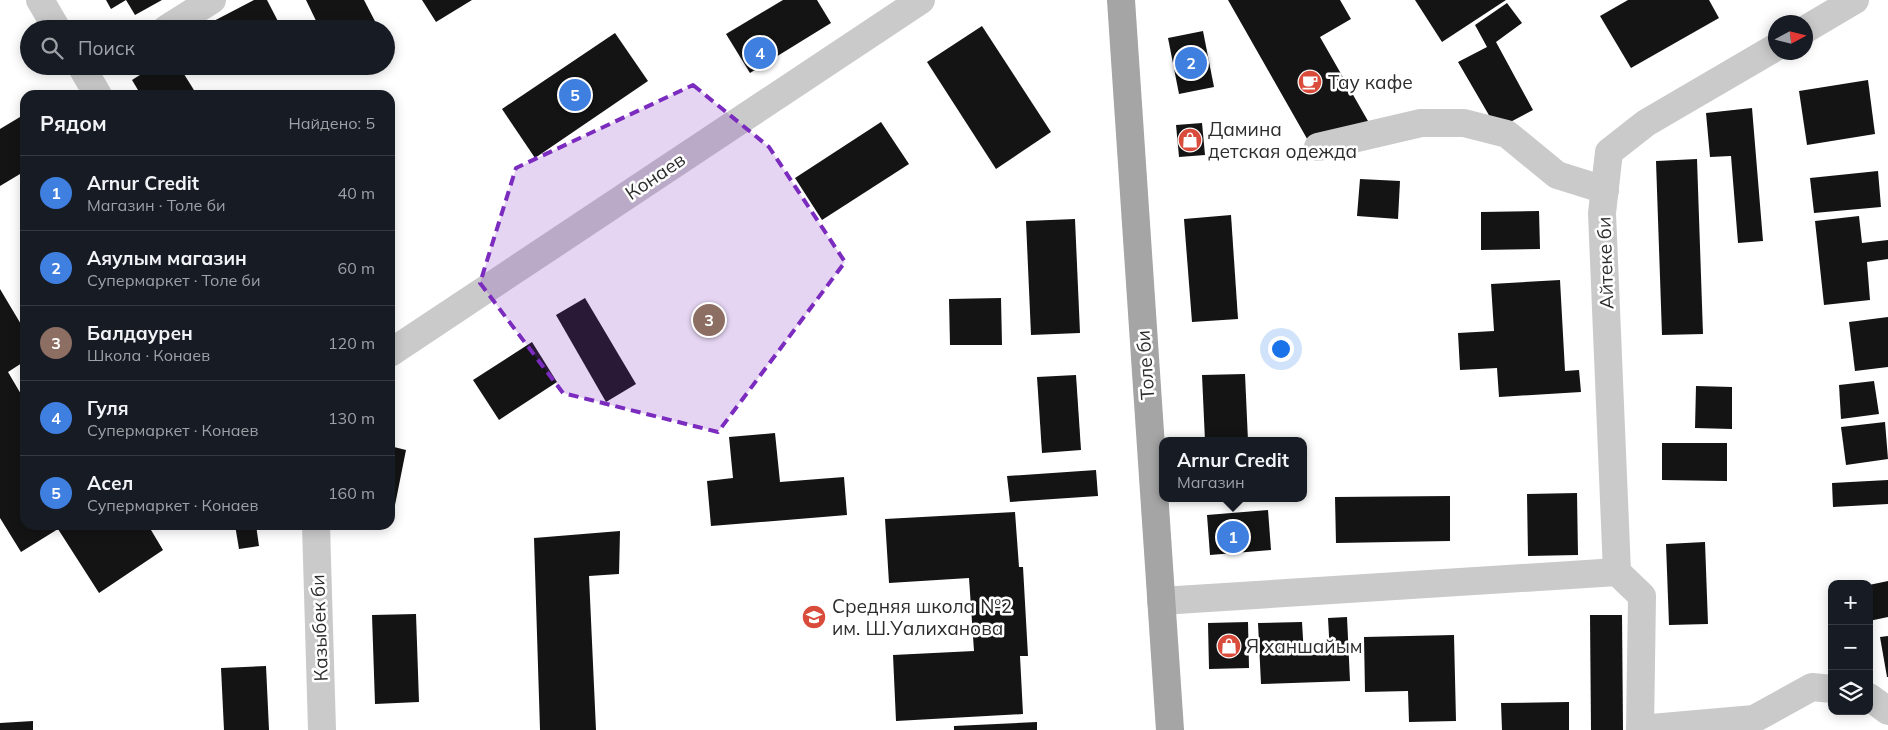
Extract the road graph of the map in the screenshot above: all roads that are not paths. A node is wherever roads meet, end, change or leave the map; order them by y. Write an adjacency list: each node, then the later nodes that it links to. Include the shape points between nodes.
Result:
1 (40, 0): 6 (street)
2 (212, 0): 7 (street)
3 (921, 0): 12 (street, Конаев)
4 (1121, 0): 15 (main road, Толе би)
5 (1855, 0): 8 (street)
6 (52, 20)
7 (180, 20)
8 (1813, 25)
9 (1768, 52): 11 (street, Айтеке би, via 1646,123 1609,152)
10 (1318, 147): 11 (street, via 1421,123 1464,124 1506,134 1557,175)
11 (1605, 190): 14 (street, Айтеке би, via 1602,212)
12 (395, 350)
13 (316, 530): 19 (street, Казыбек би)
14 (1617, 572): 15 (street); 21 (street, via 1642,596)
15 (1161, 601): 20 (main road, Толе би)
16 (1828, 689): 21 (street, via 1812,687 1754,718)
17 (1873, 700): 18 (street)
18 (1888, 711)
19 (322, 730)
20 (1170, 730)
21 (1640, 730)

